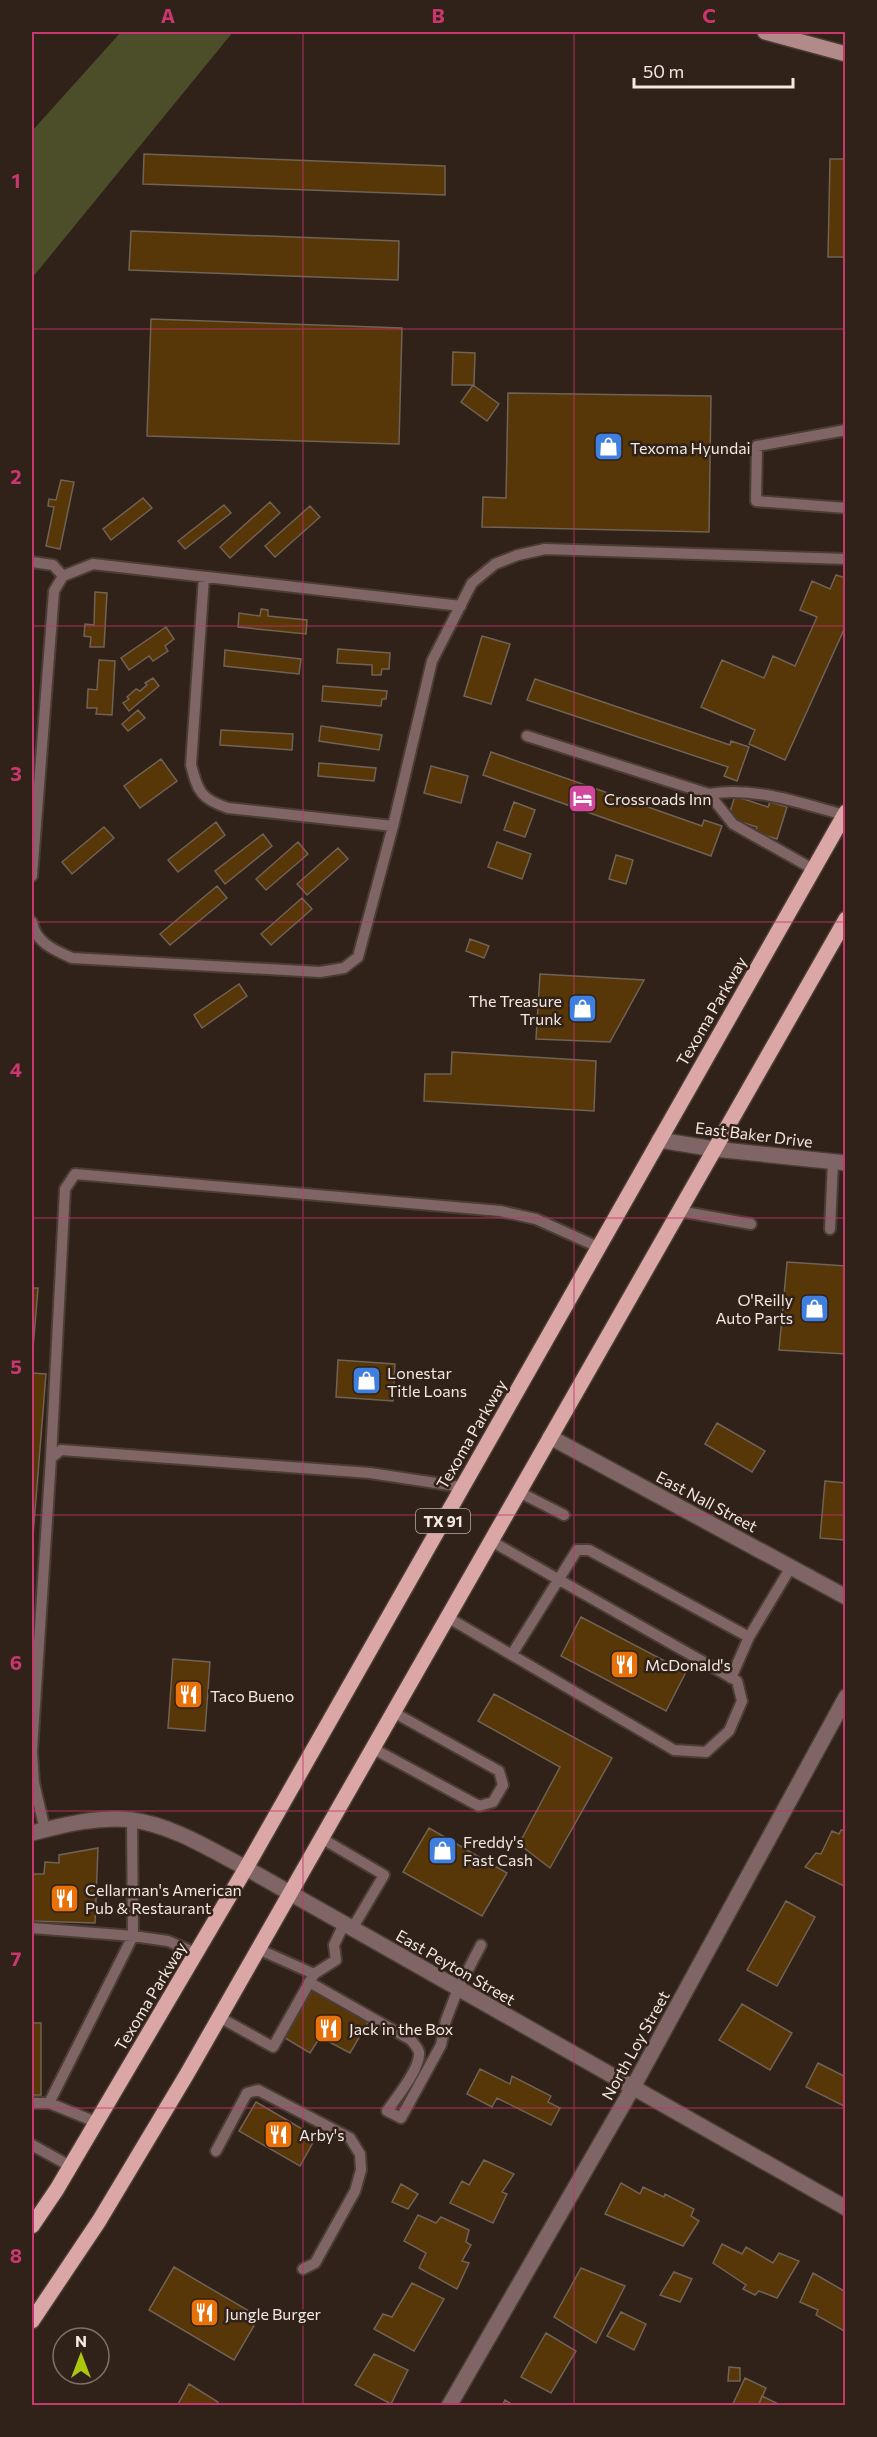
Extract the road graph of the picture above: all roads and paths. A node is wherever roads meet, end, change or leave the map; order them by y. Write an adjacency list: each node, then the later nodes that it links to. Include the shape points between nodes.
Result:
1 (765, 32): 2 (main road)
2 (846, 54)
3 (846, 430): 4 (lane, via 757,446 756,501)
4 (846, 508)
5 (846, 559): 9 (lane, via 545,549 495,564 472,583)
6 (32, 562): 7 (lane, via 53,565)
7 (63, 576): 8 (lane, via 93,564); 15 (lane, via 54,591)
8 (204, 577): 9 (lane); 13 (lane, via 191,765 197,789 209,801 228,808)
9 (460, 606): 13 (lane, via 432,661)
10 (527, 735): 11 (lane)
11 (709, 794): 12 (lane, via 764,793); 14 (lane, via 733,824)
12 (845, 814): 14 (main road, Texoma Parkway / TX 91)
13 (393, 826): 17 (lane, via 358,957 344,968 320,972 72,958 47,947 34,932)
14 (813, 869): 18 (main road, Texoma Parkway / TX 91)
15 (32, 876)
16 (846, 919): 19 (main road, TX 91)
17 (32, 922)
18 (659, 1140): 19 (street, East Baker Drive); 24 (main road, Texoma Parkway / TX 91)
19 (714, 1149): 20 (street, East Baker Drive); 21 (main road, TX 91)
20 (839, 1162): 23 (lane)
21 (679, 1211): 22 (lane); 25 (main road, TX 91)
22 (752, 1224)
23 (830, 1229)
24 (598, 1247): 26 (lane, via 536,1220 500,1211 75,1174 65,1189); 27 (main road, Texoma Parkway / TX 91)
25 (550, 1437): 28 (main road, TX 91); 31 (street, East Nall Street)
26 (51, 1458): 27 (lane, via 61,1450 369,1473); 41 (lane)
27 (462, 1487): 45 (main road, Texoma Parkway / TX 91)
28 (519, 1492): 29 (lane); 30 (main road, TX 91)
29 (564, 1515)
30 (491, 1540): 32 (lane); 34 (main road, TX 91)
31 (791, 1567): 33 (street, East Nall Street); 35 (lane)
32 (557, 1580): 35 (lane, via 577,1550 589,1550); 36 (lane); 37 (lane)
33 (846, 1597)
34 (447, 1617): 36 (lane); 39 (main road, TX 91)
35 (749, 1637): 37 (lane)
36 (512, 1654): 37 (lane, via 674,1750 706,1752 729,1731 742,1701 737,1681)
37 (730, 1678)
38 (846, 1697): 56 (street, North Loy Street)
39 (393, 1712): 40 (main road, TX 91); 40 (lane, via 500,1771 503,1785 493,1802 479,1806)
40 (372, 1748): 44 (main road, TX 91)
41 (32, 1752): 43 (lane)
42 (132, 1820): 43 (street, East Peyton Street, via 82,1821); 45 (street, East Peyton Street, via 166,1828); 49 (lane)
43 (38, 1831)
44 (321, 1838): 46 (main road, TX 91); 47 (lane, via 384,1875)
45 (246, 1868): 46 (street, East Peyton Street); 52 (main road, Texoma Parkway / TX 91)
46 (290, 1893): 47 (street, East Peyton Street); 51 (main road, TX 91)
47 (348, 1926): 53 (lane, via 334,1944 336,1960); 54 (street, East Peyton Street)
48 (32, 1928): 49 (lane)
49 (133, 1936): 52 (lane, via 168,1941); 58 (lane)
50 (481, 1945): 54 (lane)
51 (258, 1949): 53 (lane); 55 (main road, TX 91)
52 (196, 1953): 59 (main road, Texoma Parkway / TX 91)
53 (311, 1978): 54 (lane, via 411,2040 418,2050 419,2060 387,2110 401,2118 441,2045); 55 (lane, via 273,2048)
54 (458, 1989): 56 (street, East Peyton Street)
55 (219, 2017): 66 (main road, TX 91, via 99,2221)
56 (632, 2089): 63 (street, East Peyton Street); 67 (street, North Loy Street)
57 (32, 2103): 58 (lane)
58 (49, 2103): 59 (lane)
59 (96, 2122): 62 (main road, Texoma Parkway / TX 91)
60 (32, 2145): 62 (lane)
61 (216, 2151): 65 (lane, via 247,2093 258,2090 350,2138 360,2154 361,2170 355,2191 315,2263)
62 (70, 2166): 64 (main road, Texoma Parkway / TX 91)
63 (846, 2208)
64 (32, 2226)
65 (303, 2269)
66 (32, 2321)
67 (449, 2406)

